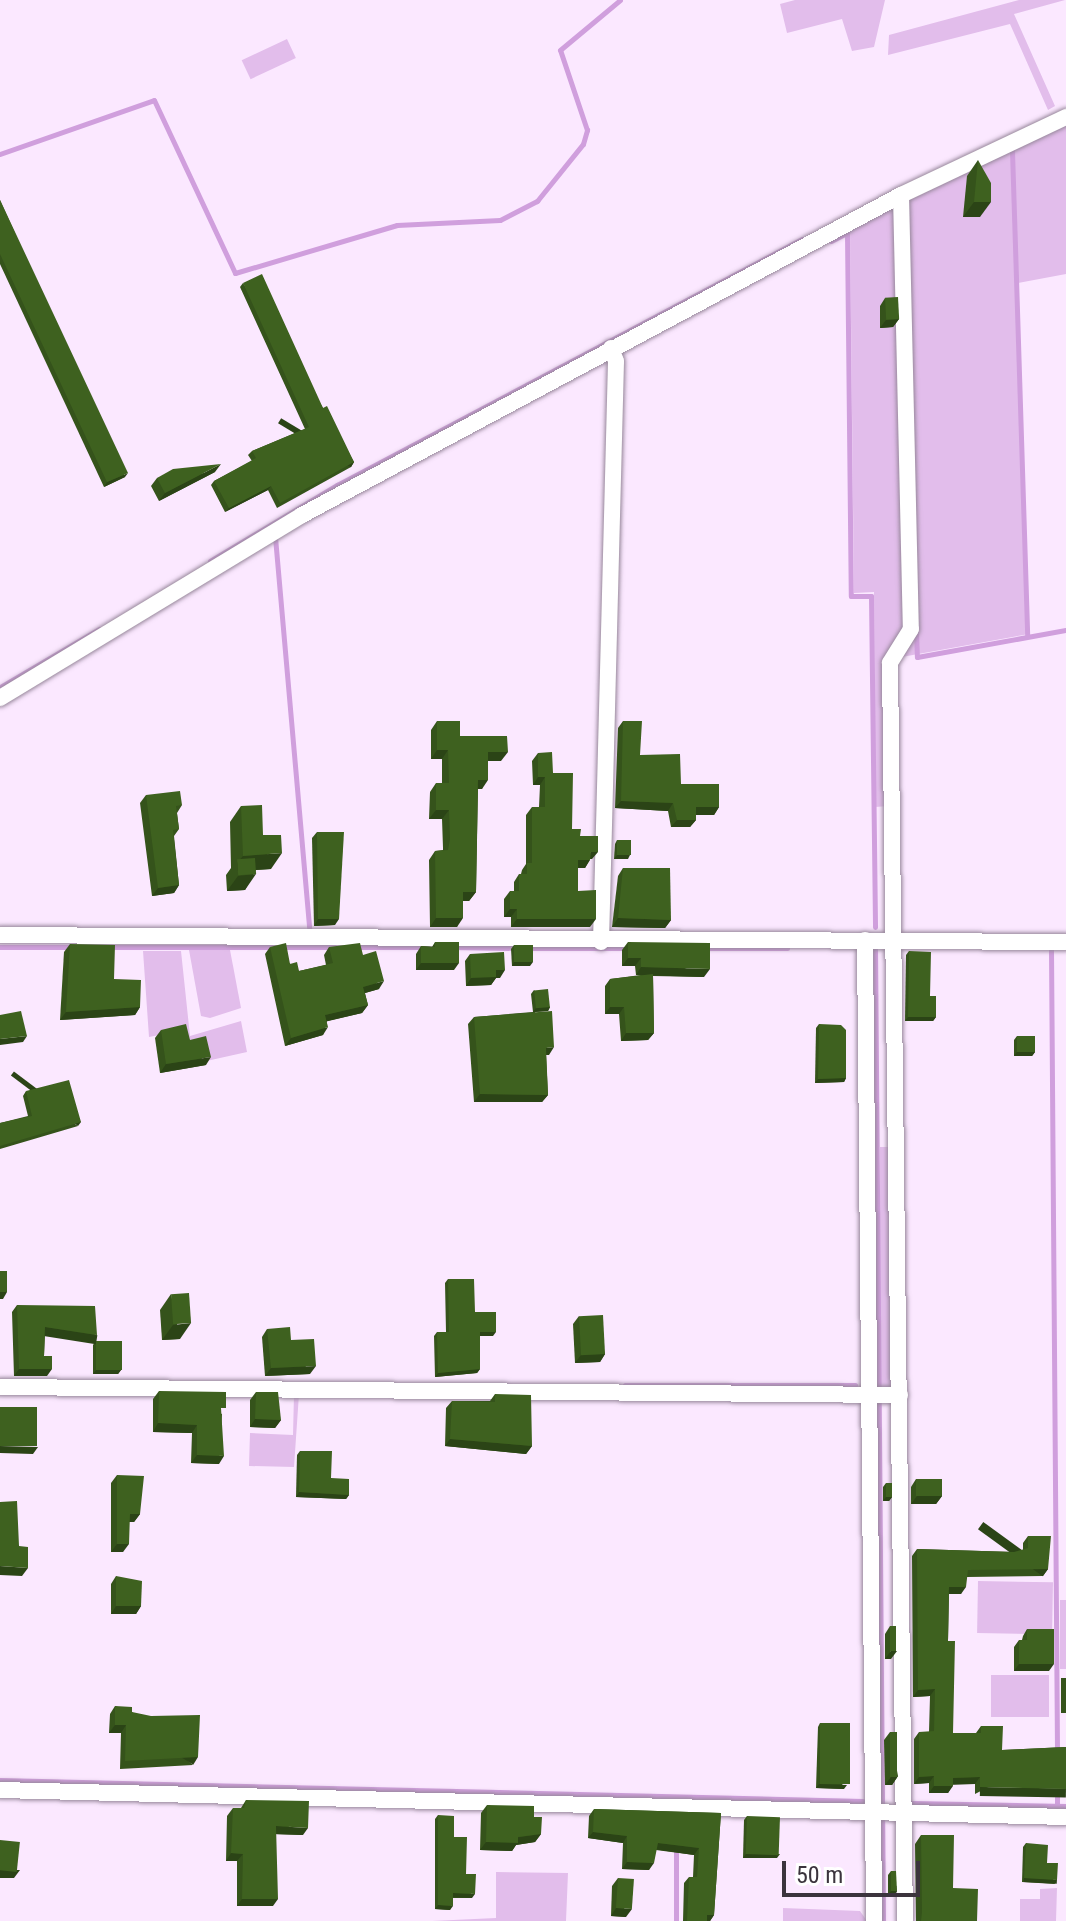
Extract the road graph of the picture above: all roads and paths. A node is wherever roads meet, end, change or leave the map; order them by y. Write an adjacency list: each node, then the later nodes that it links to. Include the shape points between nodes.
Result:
1 (1066, 117): 2 (street)
2 (901, 195): 3 (street); 9 (street, via 911,629 890,663)
3 (613, 352): 4 (street, via 302,515); 6 (street)
4 (0, 698)
5 (0, 935): 6 (street)
6 (601, 942): 8 (street)
7 (1066, 942): 9 (street)
8 (866, 946): 9 (street); 11 (street)
9 (892, 946): 11 (street)
10 (0, 1387): 11 (street)
11 (883, 1394): 13 (street); 14 (street)
12 (0, 1790): 13 (street)
13 (880, 1814): 14 (street); 16 (street)
14 (904, 1814): 15 (street); 17 (street)
15 (1066, 1817)
16 (874, 1921)
17 (905, 1921)

